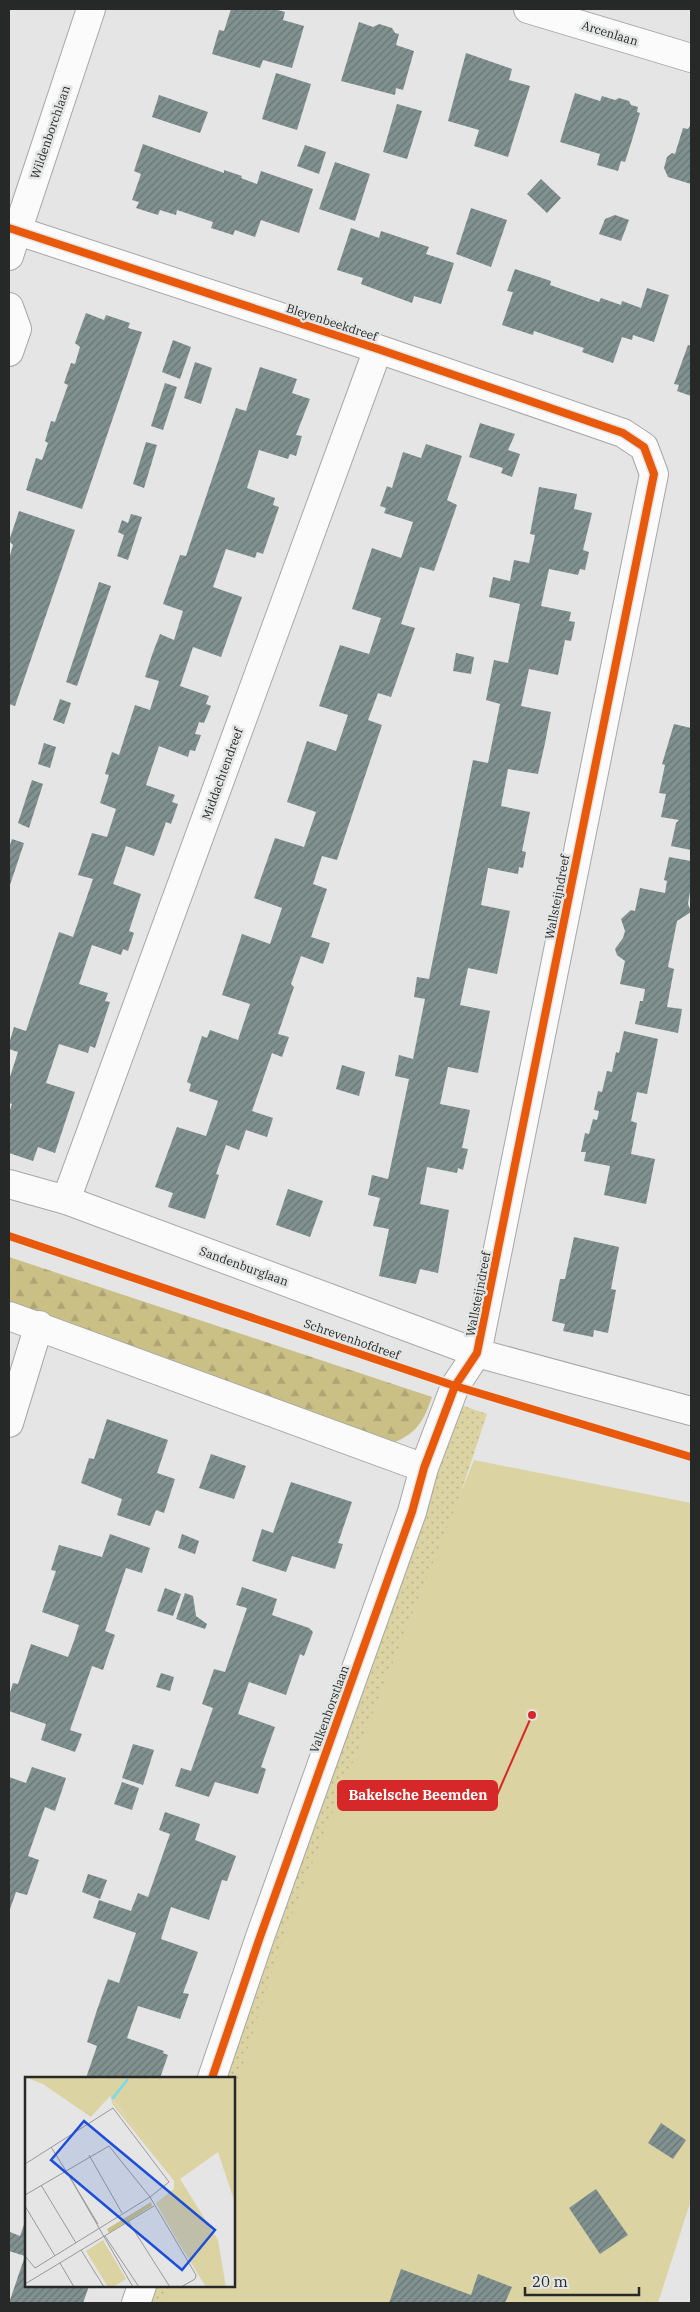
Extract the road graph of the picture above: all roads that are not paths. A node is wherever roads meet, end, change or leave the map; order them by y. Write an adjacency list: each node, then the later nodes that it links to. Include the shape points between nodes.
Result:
1 (91, 9): 4 (street, Wildenborchlaan)
2 (528, 9): 3 (street, Arcenlaan)
3 (691, 58)
4 (11, 238): 6 (street, Bleyenbeekdreef)
5 (9, 308): 7 (street, via 17,329)
6 (378, 349): 8 (street, Bleyenbeekdreef, via 623,434); 10 (street, Middachtendreef)
7 (9, 352)
8 (644, 447): 13 (street, Wallsteijndreef, via 654,474)
9 (9, 1184): 10 (street, Sandenburglaan)
10 (66, 1200): 13 (street, Sandenburglaan)
11 (9, 1316): 12 (street)
12 (39, 1325): 15 (street); 16 (street)
13 (478, 1353): 14 (street); 16 (street, Valkenhorstlaan, via 455,1386)
14 (691, 1411)
15 (9, 1423)
16 (424, 1468): 17 (street, Valkenhorstlaan, via 412,1512)
17 (212, 2077)
18 (142, 2287): 19 (street)
19 (136, 2303)

